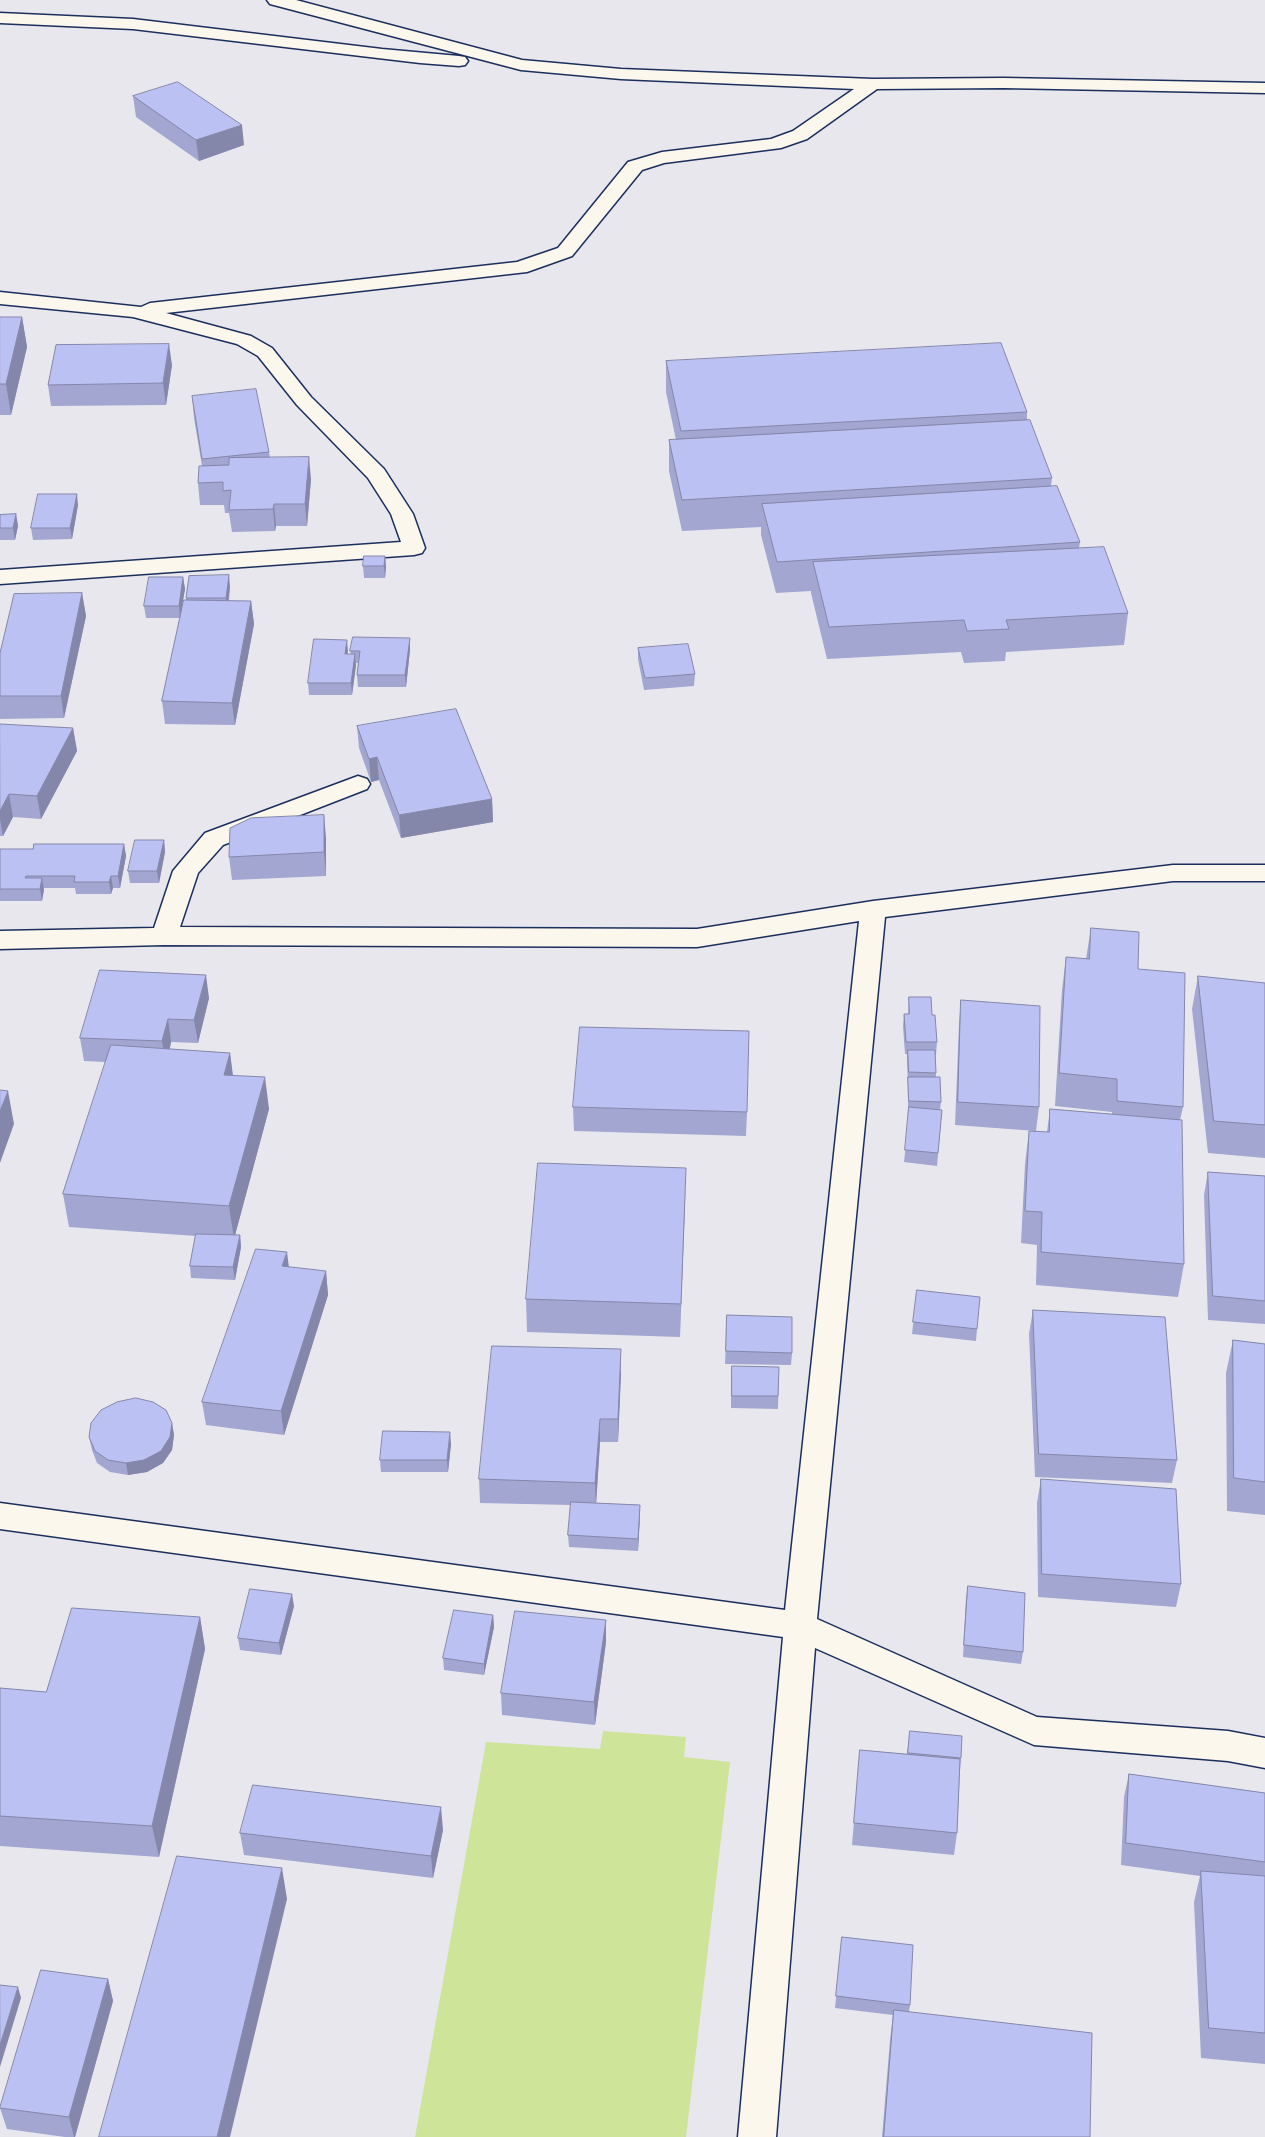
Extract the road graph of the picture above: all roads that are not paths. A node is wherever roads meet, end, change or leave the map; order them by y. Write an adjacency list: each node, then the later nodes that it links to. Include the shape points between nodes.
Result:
1 (276, 0): 3 (street)
2 (0, 18): 3 (street, via 150,26 417,58)
3 (521, 65): 4 (street, via 621,74)
4 (873, 84): 5 (street); 7 (street, via 800,135 774,144 662,158 635,166 565,252 520,268)
5 (1265, 88)
6 (0, 298): 7 (street)
7 (134, 311): 8 (street, via 244,340 265,352 304,401 376,474 402,514 414,548)
8 (0, 577)
9 (358, 784): 12 (street, via 214,839 186,871)
10 (1265, 873): 11 (street, via 1172,873)
11 (873, 910): 12 (street, via 697,938); 15 (street)
12 (164, 936): 13 (street)
13 (0, 940)
14 (0, 1516): 15 (street)
15 (800, 1626): 16 (street, via 1034,1731 1228,1746); 17 (street)
16 (1265, 1753)
17 (757, 2137)

